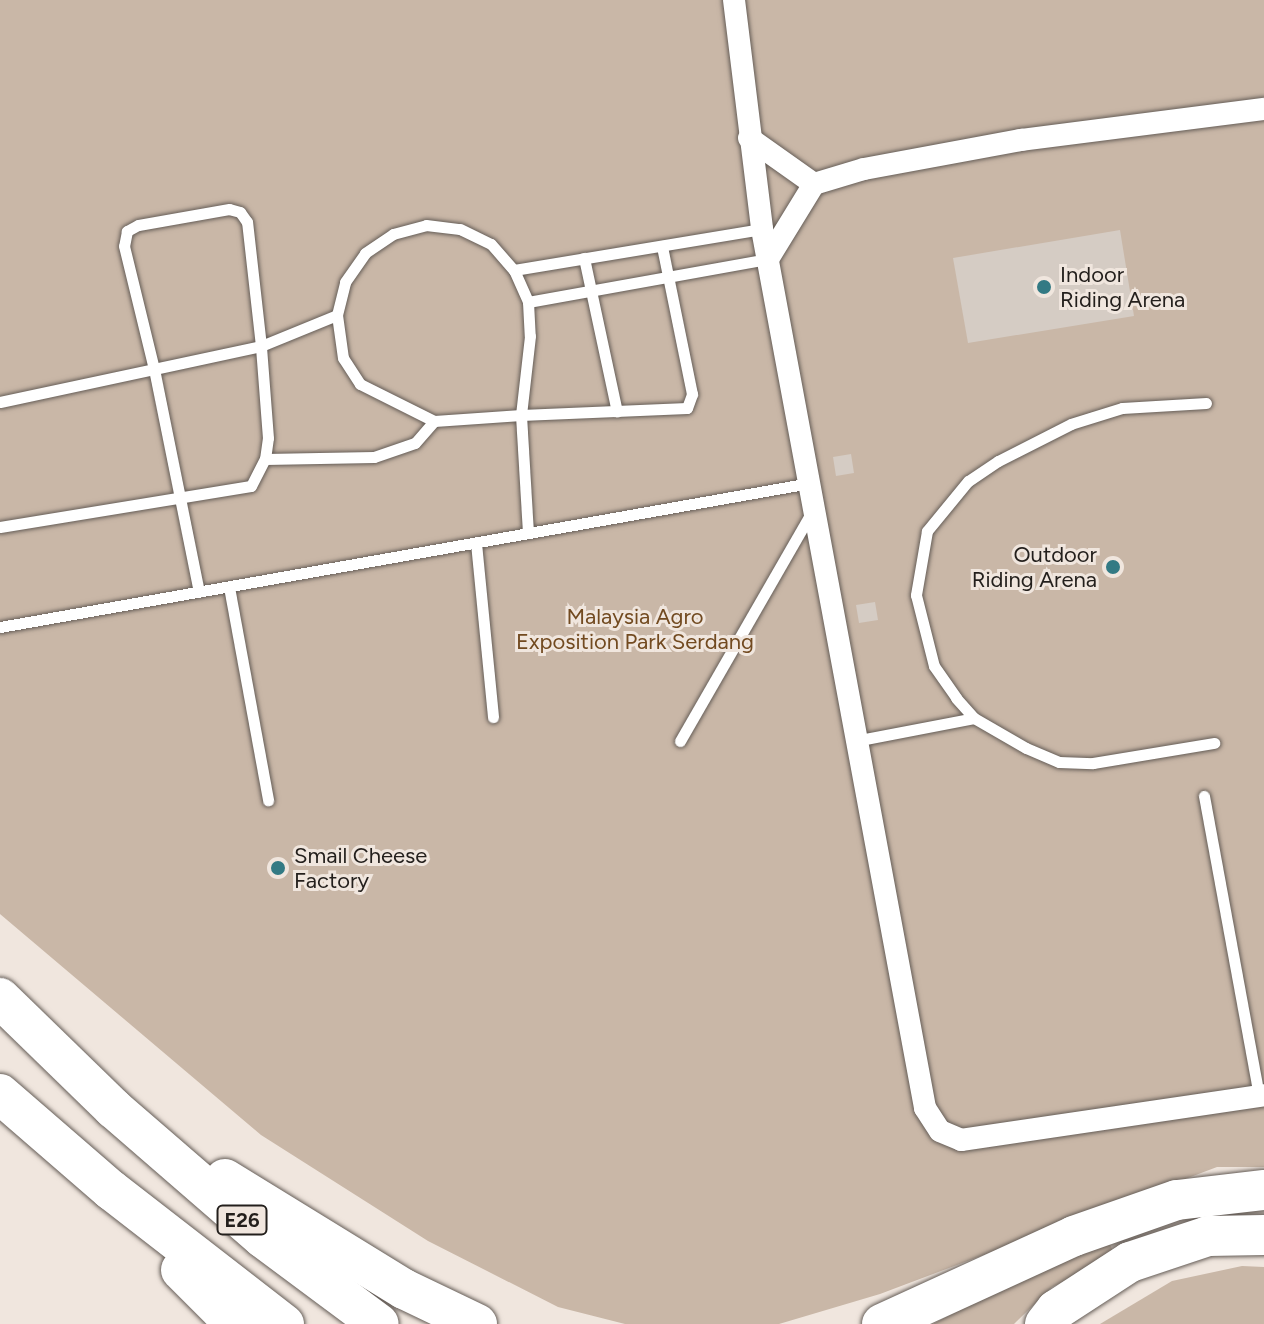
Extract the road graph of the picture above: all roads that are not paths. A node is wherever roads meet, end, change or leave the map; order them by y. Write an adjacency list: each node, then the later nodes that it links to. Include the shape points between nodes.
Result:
1 (734, 0): 3 (street)
2 (1264, 109): 4 (street, via 1021,140 864,169)
3 (749, 138): 4 (street); 5 (street)
4 (814, 184): 8 (street)
5 (762, 229): 6 (lane); 8 (street)
6 (662, 246): 7 (lane); 10 (lane)
7 (584, 258): 9 (lane); 11 (lane)
8 (768, 259): 10 (lane); 22 (street)
9 (514, 270): 12 (lane); 13 (lane, via 491,244 460,229 426,225 393,234 365,253 345,282)
10 (666, 276): 11 (lane); 18 (lane, via 692,394 687,408)
11 (590, 290): 12 (lane); 18 (lane)
12 (528, 302): 19 (lane, via 530,336)
13 (337, 315): 14 (lane); 20 (lane, via 343,358 360,384)
14 (261, 346): 15 (lane); 15 (lane, via 247,222 240,212 229,209 138,225 127,231 124,246); 21 (lane)
15 (154, 369): 16 (lane); 23 (lane)
16 (0, 402)
17 (1206, 403): 32 (lane, via 1122,408 1071,424 998,461 947,503 927,531 916,595 934,666)
18 (617, 412): 19 (lane)
19 (521, 415): 20 (lane); 26 (lane)
20 (434, 421): 21 (lane, via 415,443 374,457)
21 (265, 459): 23 (lane, via 251,486)
22 (811, 483): 24 (street); 26 (lane)
23 (181, 501): 25 (lane); 29 (lane)
24 (815, 505): 33 (street); 34 (lane)
25 (0, 527)
26 (528, 533): 27 (lane)
27 (476, 543): 28 (lane); 31 (lane)
28 (229, 587): 29 (lane); 37 (lane)
29 (199, 592): 30 (lane)
30 (0, 627)
31 (493, 717)
32 (974, 718): 33 (lane); 35 (lane, via 1059,762 1093,763)
33 (860, 740): 40 (street, via 925,1108 940,1131 961,1140)
34 (680, 741)
35 (1214, 743)
36 (1204, 796): 40 (lane)
37 (268, 800)
38 (0, 998): 41 (highway, E26)
39 (0, 1094): 42 (highway, E26)
40 (1261, 1095)
41 (113, 1108): 47 (highway, E26, via 263,1238); 48 (highway, via 404,1289)
42 (111, 1190): 45 (highway); 46 (highway, E26)
43 (1264, 1190): 49 (highway, via 1177,1200 1088,1231)
44 (1264, 1235): 50 (highway, via 1208,1236 1130,1262 1056,1310)
45 (235, 1324)
46 (284, 1324)
47 (379, 1324)
48 (477, 1324)
49 (882, 1324)
50 (1045, 1324)

